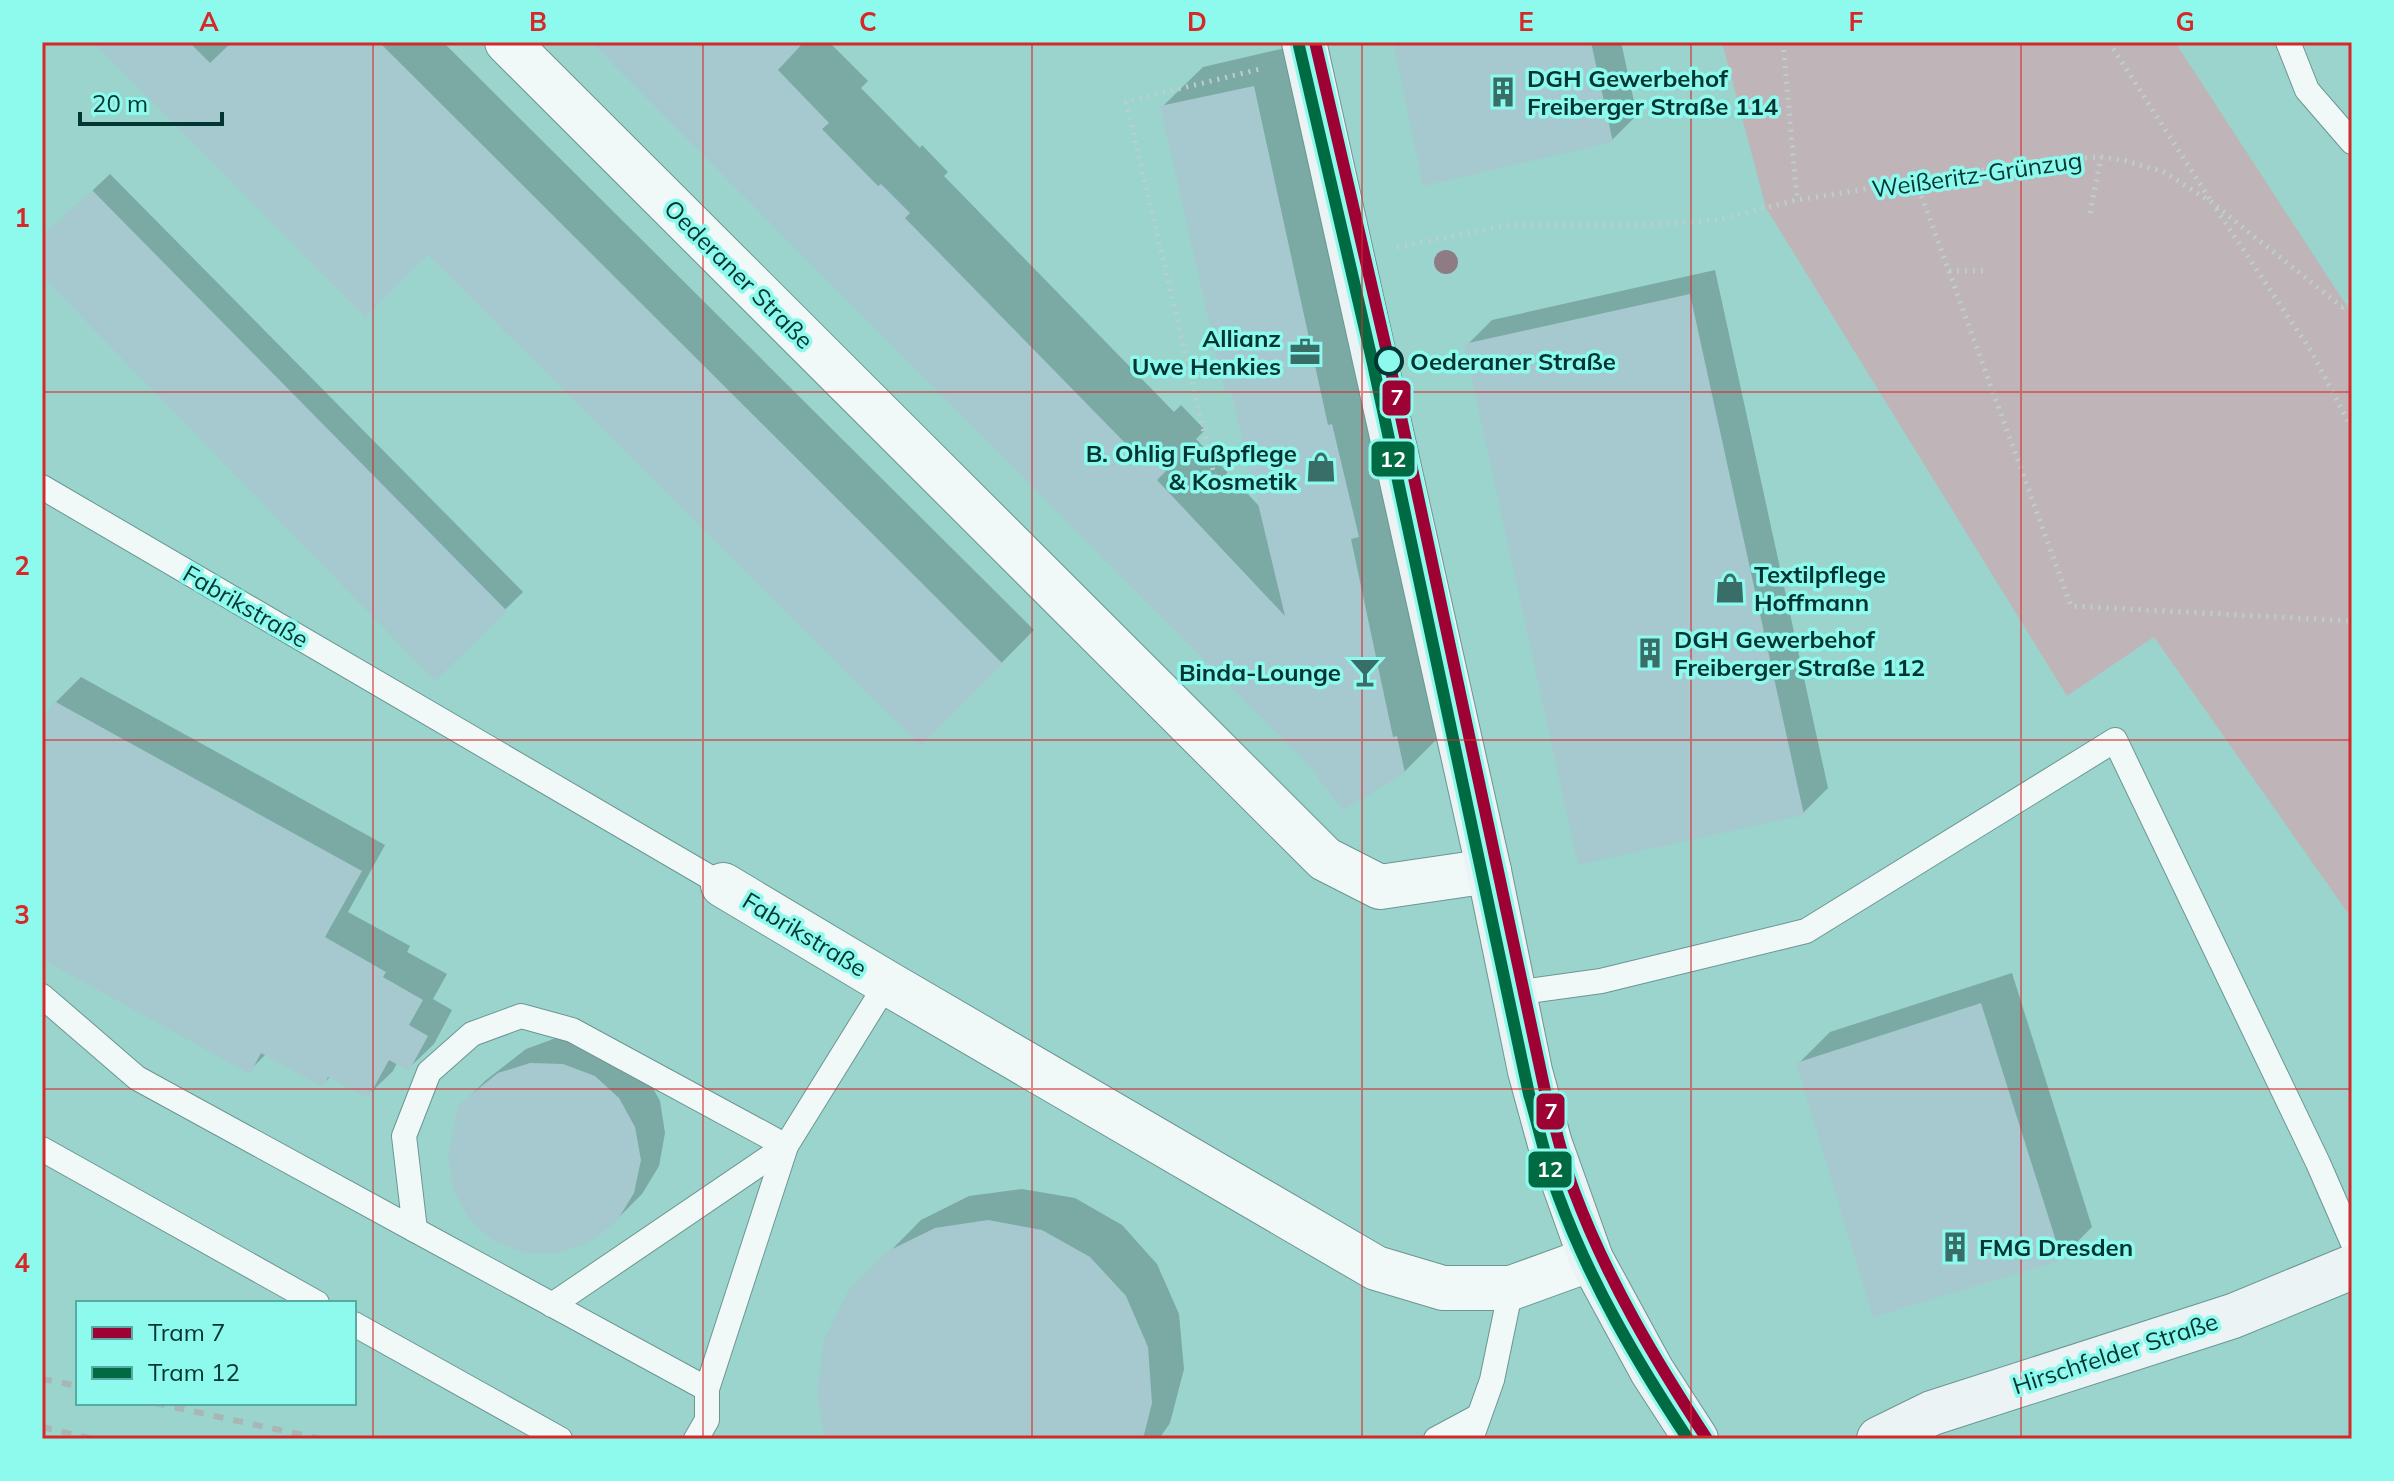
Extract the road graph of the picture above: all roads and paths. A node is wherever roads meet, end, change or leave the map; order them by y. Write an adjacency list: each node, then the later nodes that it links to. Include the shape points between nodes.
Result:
1 (507, 42): 20 (street, Oederaner Straße, via 1325,859 1380,887)
2 (1783, 42): 9 (path)
3 (2109, 42): 10 (path)
4 (2288, 42): 6 (lane, via 2307,90)
5 (1306, 50): 12 (street); 17 (path, via 1126,102 1215,479)
6 (2352, 142)
7 (2101, 157): 8 (path, Weißeritz-Grünzug); 10 (path, Weißeritz-Grünzug, via 2164,172); 11 (path)
8 (1916, 181): 9 (path, Weißeritz-Grünzug); 13 (path)
9 (1797, 200): 12 (path, Weißeritz-Grünzug, via 1718,220 1509,225)
10 (2211, 202): 15 (path, via 2342,307); 16 (path, via 2311,351)
11 (2090, 213)
12 (1353, 258): 20 (street)
13 (1949, 271): 14 (path); 19 (path, via 2071,606)
14 (1985, 271)
15 (2352, 299)
16 (2352, 429)
17 (1229, 475)
18 (42, 487): 21 (lane, Fabrikstraße)
19 (2352, 621)
20 (1489, 871): 23 (street)
21 (723, 885): 22 (street, Fabrikstraße)
22 (887, 983): 25 (lane); 31 (street, Fabrikstraße, via 1376,1268 1443,1288)
23 (1514, 993): 28 (lane, via 1601,981 1806,931 2115,740); 29 (street, via 1550,1144)
24 (42, 996): 27 (lane, via 137,1078)
25 (786, 1146): 27 (lane, via 572,1030 521,1016 472,1034 429,1072 404,1136); 33 (lane); 35 (lane)
26 (42, 1149): 32 (lane)
27 (415, 1230): 33 (lane)
28 (2352, 1241)
29 (1591, 1259): 31 (street, Fabrikstraße); 40 (street, via 1620,1317)
30 (2352, 1267): 41 (street, Hirschfelder Straße, via 2233,1316 1932,1413)
31 (1511, 1288): 36 (lane, via 1492,1380)
32 (313, 1301)
33 (552, 1305): 35 (lane)
34 (356, 1325): 37 (lane)
35 (707, 1389): 38 (lane, via 707,1420)
36 (1474, 1428): 39 (lane)
37 (560, 1439)
38 (696, 1439)
39 (1436, 1439)
40 (1696, 1439)
41 (1879, 1439)

